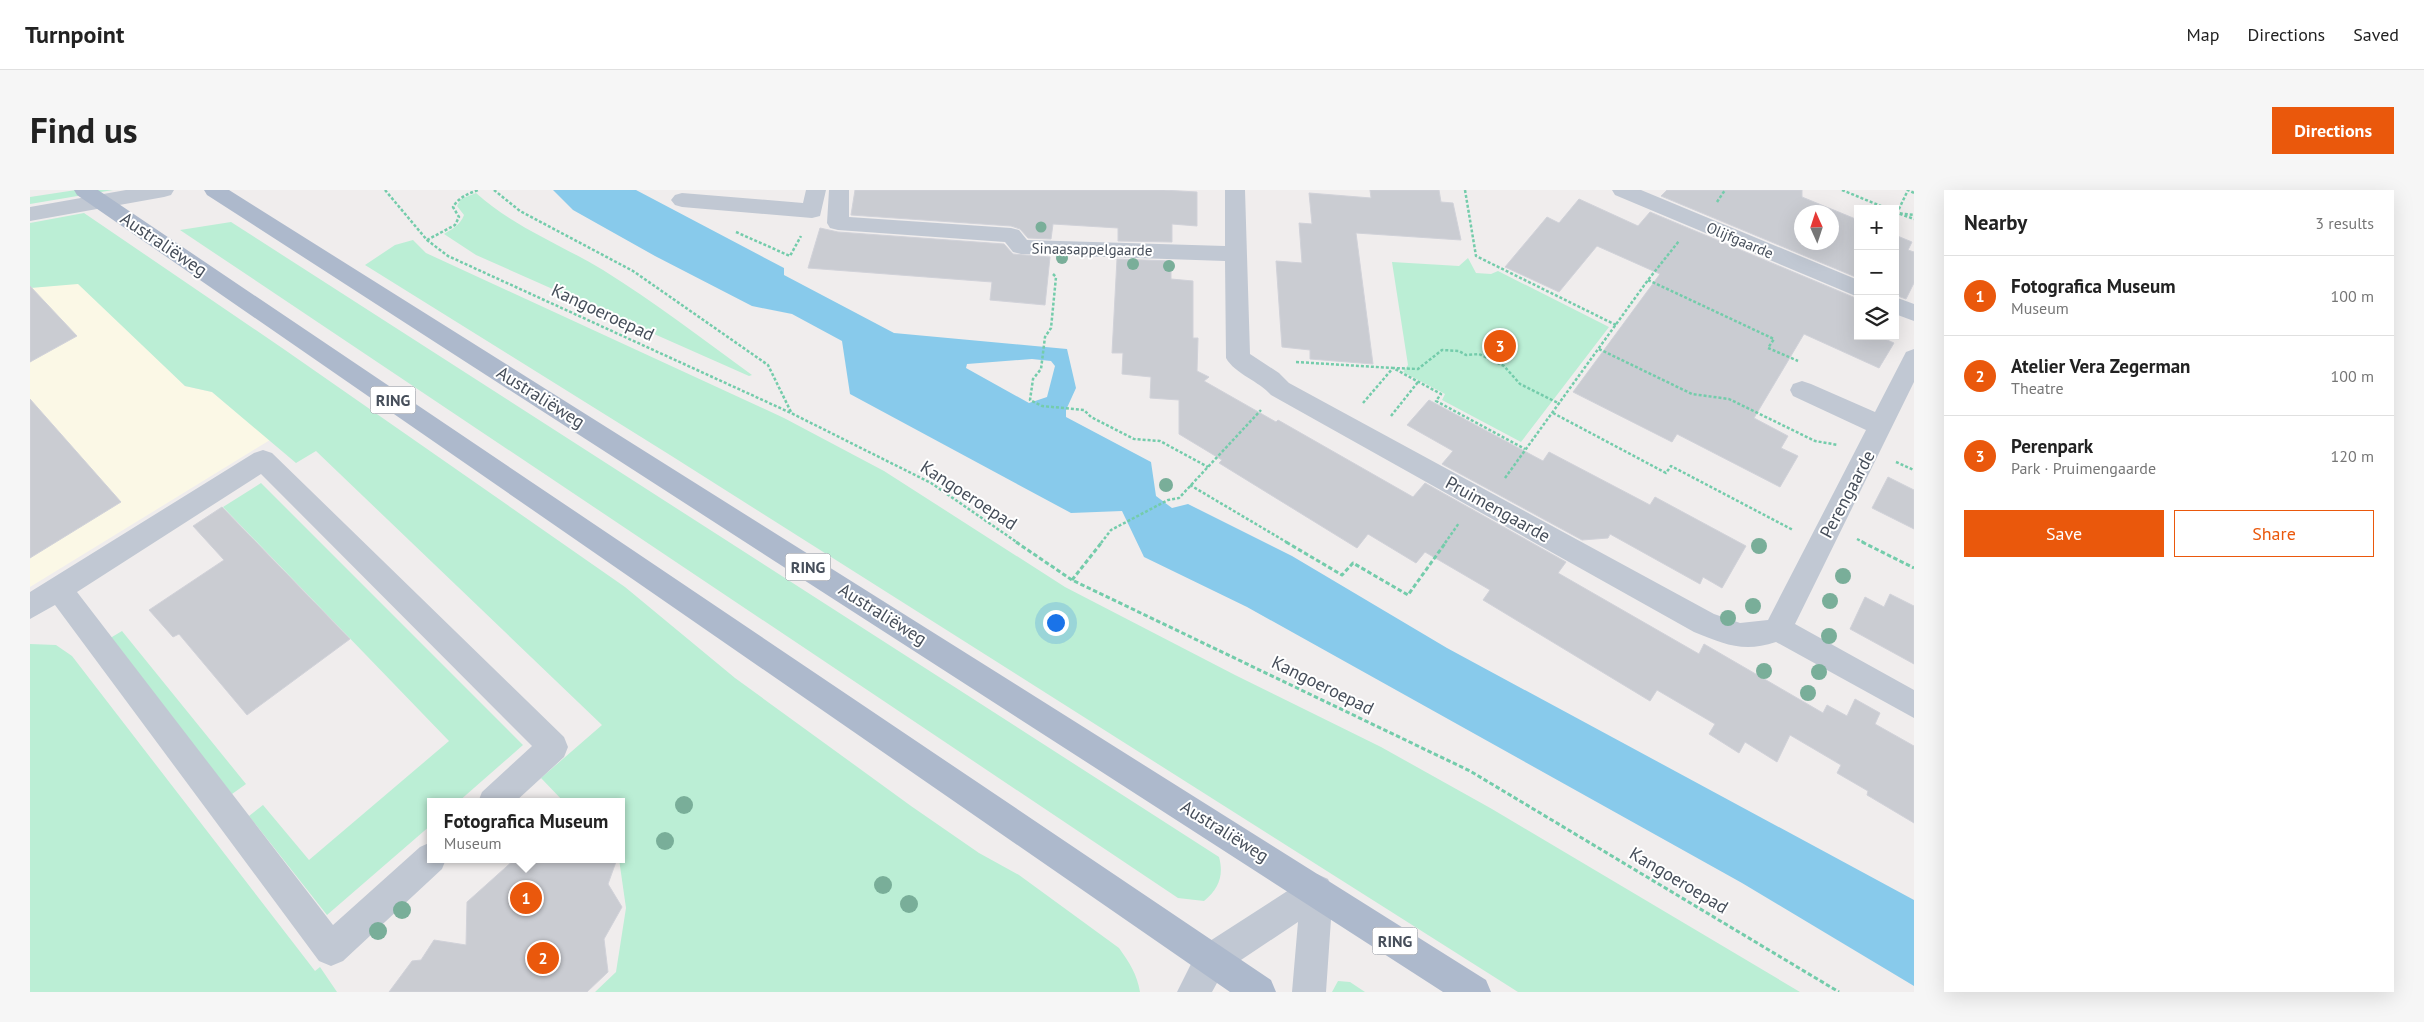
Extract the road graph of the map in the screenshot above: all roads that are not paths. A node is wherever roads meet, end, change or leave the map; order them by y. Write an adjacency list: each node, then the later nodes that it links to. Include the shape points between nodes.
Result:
1 (84, 190): 24 (main road, Australiëweg / RING)
2 (164, 190): 9 (street)
3 (214, 190): 23 (main road, Australiëweg / RING)
4 (816, 190): 8 (street, via 812,211)
5 (839, 190): 10 (street, Sinaasappelgaarde, via 838,224 1011,235 1021,247 1029,248)
6 (1234, 190): 10 (street)
7 (1622, 190): 11 (street, Olijfgaarde)
8 (682, 200)
9 (30, 214)
10 (1235, 254): 19 (street, Pruimengaarde, via 1238,358 1271,379 1280,390 1704,623 1730,634 1755,637)
11 (1854, 287)
12 (1899, 307): 13 (street)
13 (1914, 313)
14 (1914, 358): 16 (street, Perengaarde)
15 (1802, 390): 16 (street)
16 (1881, 426): 19 (street, Perengaarde)
17 (59, 589): 18 (street); 21 (street, via 263,460 553,747); 22 (street, via 331,949)
18 (30, 607)
19 (1778, 629): 20 (street)
20 (1914, 705)
21 (497, 798)
22 (427, 862)
23 (1317, 890): 24 (street); 27 (street); 28 (main road, Australiëweg / RING)
24 (1211, 960): 25 (street); 26 (main road, Australiëweg / RING)
25 (1194, 992)
26 (1259, 992)
27 (1309, 992)
28 (1474, 992)

